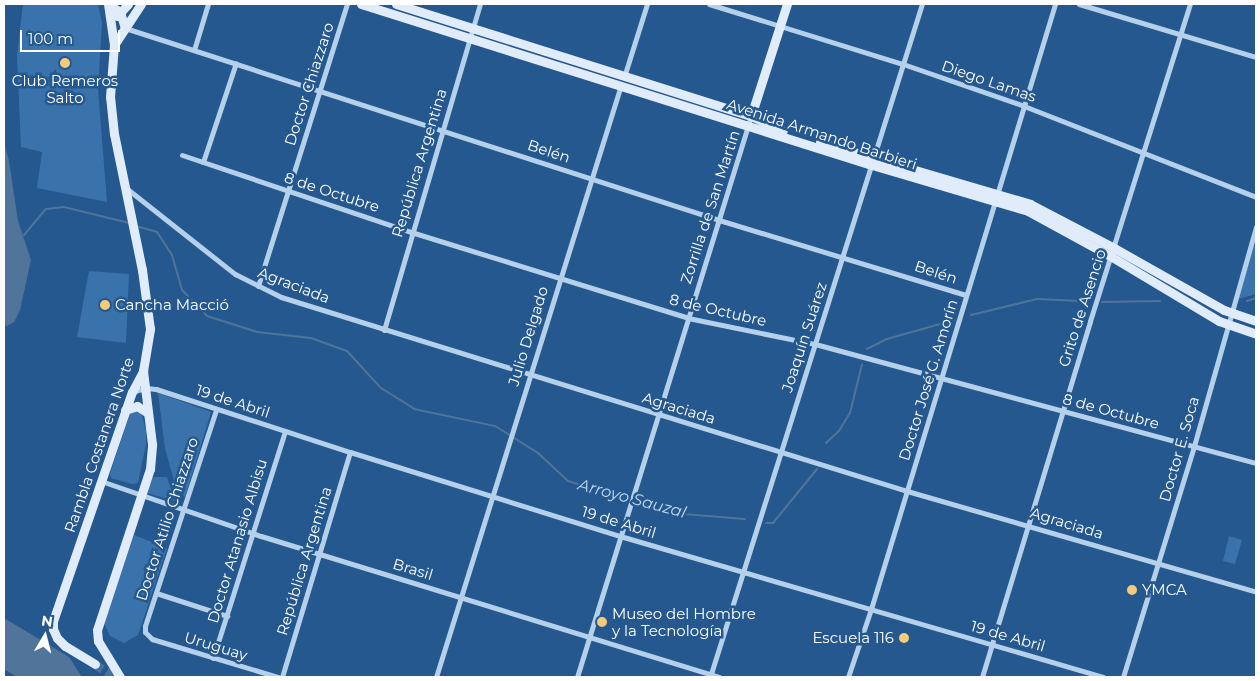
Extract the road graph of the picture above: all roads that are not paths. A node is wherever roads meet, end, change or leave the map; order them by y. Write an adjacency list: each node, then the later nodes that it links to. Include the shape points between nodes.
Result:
1 (128, 4): 16 (street)
2 (141, 4): 20 (street)
3 (208, 4): 24 (street)
4 (347, 4): 29 (street, Doctor Chiazzaro)
5 (360, 4): 22 (street, Avenida Armando Barbieri)
6 (396, 4): 19 (street, Avenida Armando Barbieri)
7 (480, 4): 19 (street, República Argentina)
8 (647, 4): 28 (street, Julio Delgado)
9 (709, 4): 18 (street, Diego Lamas)
10 (788, 4): 18 (street)
11 (922, 4): 27 (street, Joaquín Suárez)
12 (1055, 4): 30 (street, Doctor José G. Amorín)
13 (1079, 4): 21 (street)
14 (1190, 4): 21 (street, Grito de Asencio)
15 (108, 5): 16 (street); 17 (street, Rambla Costanera Norte)
16 (120, 12): 17 (street); 20 (street)
17 (112, 22): 23 (street, Rambla Costanera Norte)
18 (780, 26): 27 (street, Diego Lamas); 31 (street)
19 (473, 27): 22 (street, República Argentina); 28 (street, Avenida Armando Barbieri)
20 (125, 28): 23 (street); 24 (street, Belén)
21 (1181, 33): 25 (street); 33 (street, Grito de Asencio)
22 (470, 37): 28 (street, Avenida Armando Barbieri); 32 (street, República Argentina)
23 (114, 45): 38 (street, Rambla Costanera Norte, via 111,111)
24 (194, 50): 26 (street, Belén)
25 (1256, 57)
26 (236, 63): 29 (street, Belén); 36 (street)
27 (903, 64): 30 (street, Diego Lamas); 35 (street, Joaquín Suárez)
28 (622, 81): 31 (street, Avenida Armando Barbieri); 37 (street, Julio Delgado)
29 (320, 91): 32 (street, Belén); 39 (street, Doctor Chiazzaro)
30 (1024, 106): 33 (street, Diego Lamas); 41 (street, Doctor José G. Amorín)
31 (750, 120): 35 (street, Avenida Armando Barbieri); 42 (street, Zorrilla de San Martín)
32 (442, 130): 37 (street, Belén); 44 (street, República Argentina)
33 (1144, 153): 40 (street, Diego Lamas); 45 (street, Grito de Asencio)
34 (182, 156): 36 (street, 8 de Octubre)
35 (873, 161): 41 (street, Avenida Armando Barbieri); 46 (street, Joaquín Suárez)
36 (203, 162): 39 (street, 8 de Octubre)
37 (591, 178): 42 (street, Belén); 47 (street, Julio Delgado)
38 (124, 186): 48 (street, Agraciada, via 235,274); 57 (street, Rambla Costanera Norte, via 142,270 150,329)
39 (288, 191): 44 (street, 8 de Octubre); 48 (street, Doctor Chiazzaro)
40 (1256, 197)
41 (996, 198): 45 (street, Avenida Armando Barbieri, via 1046,211); 49 (street, Doctor José G. Amorín)
42 (719, 220): 46 (street, Belén); 51 (street, Zorrilla de San Martín)
43 (1256, 227): 50 (street, Doctor E. Soca)
44 (411, 232): 47 (street, 8 de Octubre); 54 (street, República Argentina)
45 (1113, 252): 50 (street, Avenida Armando Barbieri); 53 (street, Avenida Armando Barbieri); 64 (street, Grito de Asencio)
46 (843, 256): 49 (street, Belén); 56 (street, Joaquín Suárez)
47 (559, 278): 51 (street, 8 de Octubre); 58 (street, Julio Delgado)
48 (258, 286): 54 (street, Agraciada, via 281,297)
49 (966, 295): 59 (street, Doctor José G. Amorín)
50 (1231, 314): 52 (street, Avenida Armando Barbieri); 53 (street, Doctor E. Soca)
51 (688, 318): 56 (street, 8 de Octubre); 66 (street, Zorrilla de San Martín)
52 (1256, 321)
53 (1228, 325): 55 (street, Avenida Armando Barbieri); 68 (street, Doctor E. Soca)
54 (384, 330): 58 (street, Agraciada)
55 (1256, 334)
56 (815, 344): 59 (street, 8 de Octubre); 70 (street, Joaquín Suárez)
57 (143, 371): 60 (street); 61 (street, Rambla Costanera Norte)
58 (529, 374): 66 (street, Agraciada); 75 (street, Julio Delgado)
59 (942, 378): 64 (street, 8 de Octubre); 73 (street, Doctor José G. Amorín)
60 (145, 388): 61 (street); 63 (street, 19 de Abril); 65 (street)
61 (132, 392): 62 (street, Rambla Costanera Norte)
62 (125, 410): 65 (street, via 137,406); 72 (street, Rambla Costanera Norte)
63 (216, 410): 67 (street, 19 de Abril); 76 (street, Doctor Atilio Chiazzaro)
64 (1062, 410): 68 (street, 8 de Octubre); 77 (street, Grito de Asencio)
65 (148, 413): 74 (street, via 152,457)
66 (657, 414): 70 (street, Agraciada); 79 (street, Zorrilla de San Martín)
67 (285, 431): 69 (street, 19 de Abril); 78 (street, Doctor Atanasio Albisu)
68 (1194, 446): 71 (street, 8 de Octubre); 81 (street, Doctor E. Soca)
69 (350, 452): 75 (street, 19 de Abril); 80 (street, República Argentina)
70 (781, 452): 73 (street, Agraciada); 82 (street, Joaquín Suárez)
71 (1256, 463)
72 (101, 481): 74 (street, Brasil); 92 (street, Rambla Costanera Norte, via 53,620 58,638)
73 (907, 491): 77 (street, Agraciada); 86 (street, Doctor José G. Amorín)
74 (142, 495): 76 (street, Brasil); 94 (street, via 97,630 98,641)
75 (491, 497): 79 (street, 19 de Abril); 85 (street, Julio Delgado)
76 (184, 510): 78 (street, Brasil); 84 (street, Doctor Atilio Chiazzaro)
77 (1029, 524): 81 (street, Agraciada); 90 (street, Grito de Asencio)
78 (253, 533): 80 (street, Brasil); 87 (street, Doctor Atanasio Albisu)
79 (620, 536): 82 (street, 19 de Abril); 89 (street, Zorrilla de San Martín)
80 (320, 554): 85 (street, Brasil); 95 (street, República Argentina)
81 (1158, 563): 83 (street, Agraciada); 102 (street, Doctor E. Soca)
82 (742, 571): 86 (street, 19 de Abril); 93 (street, Joaquín Suárez)
83 (1256, 592)
84 (156, 593): 87 (street); 88 (street, Doctor Atilio Chiazzaro, via 145,626)
85 (461, 597): 89 (street, Brasil); 96 (street, Julio Delgado)
86 (871, 609): 90 (street, 19 de Abril); 99 (street, Doctor José G. Amorín)
87 (227, 616): 91 (street, Doctor Atanasio Albisu)
88 (148, 636): 91 (street, Uruguay)
89 (589, 638): 93 (street, Brasil); 97 (street, Zorrilla de San Martín)
90 (992, 644): 100 (street, Grito de Asencio); 101 (street, 19 de Abril)
91 (213, 658): 95 (street, Uruguay)
92 (95, 664)
93 (710, 676): 98 (street, Brasil)
94 (120, 677)
95 (280, 677)
96 (436, 677)
97 (577, 677)
98 (719, 677)
99 (848, 677)
100 (982, 677)
101 (1102, 677)
102 (1123, 677)

